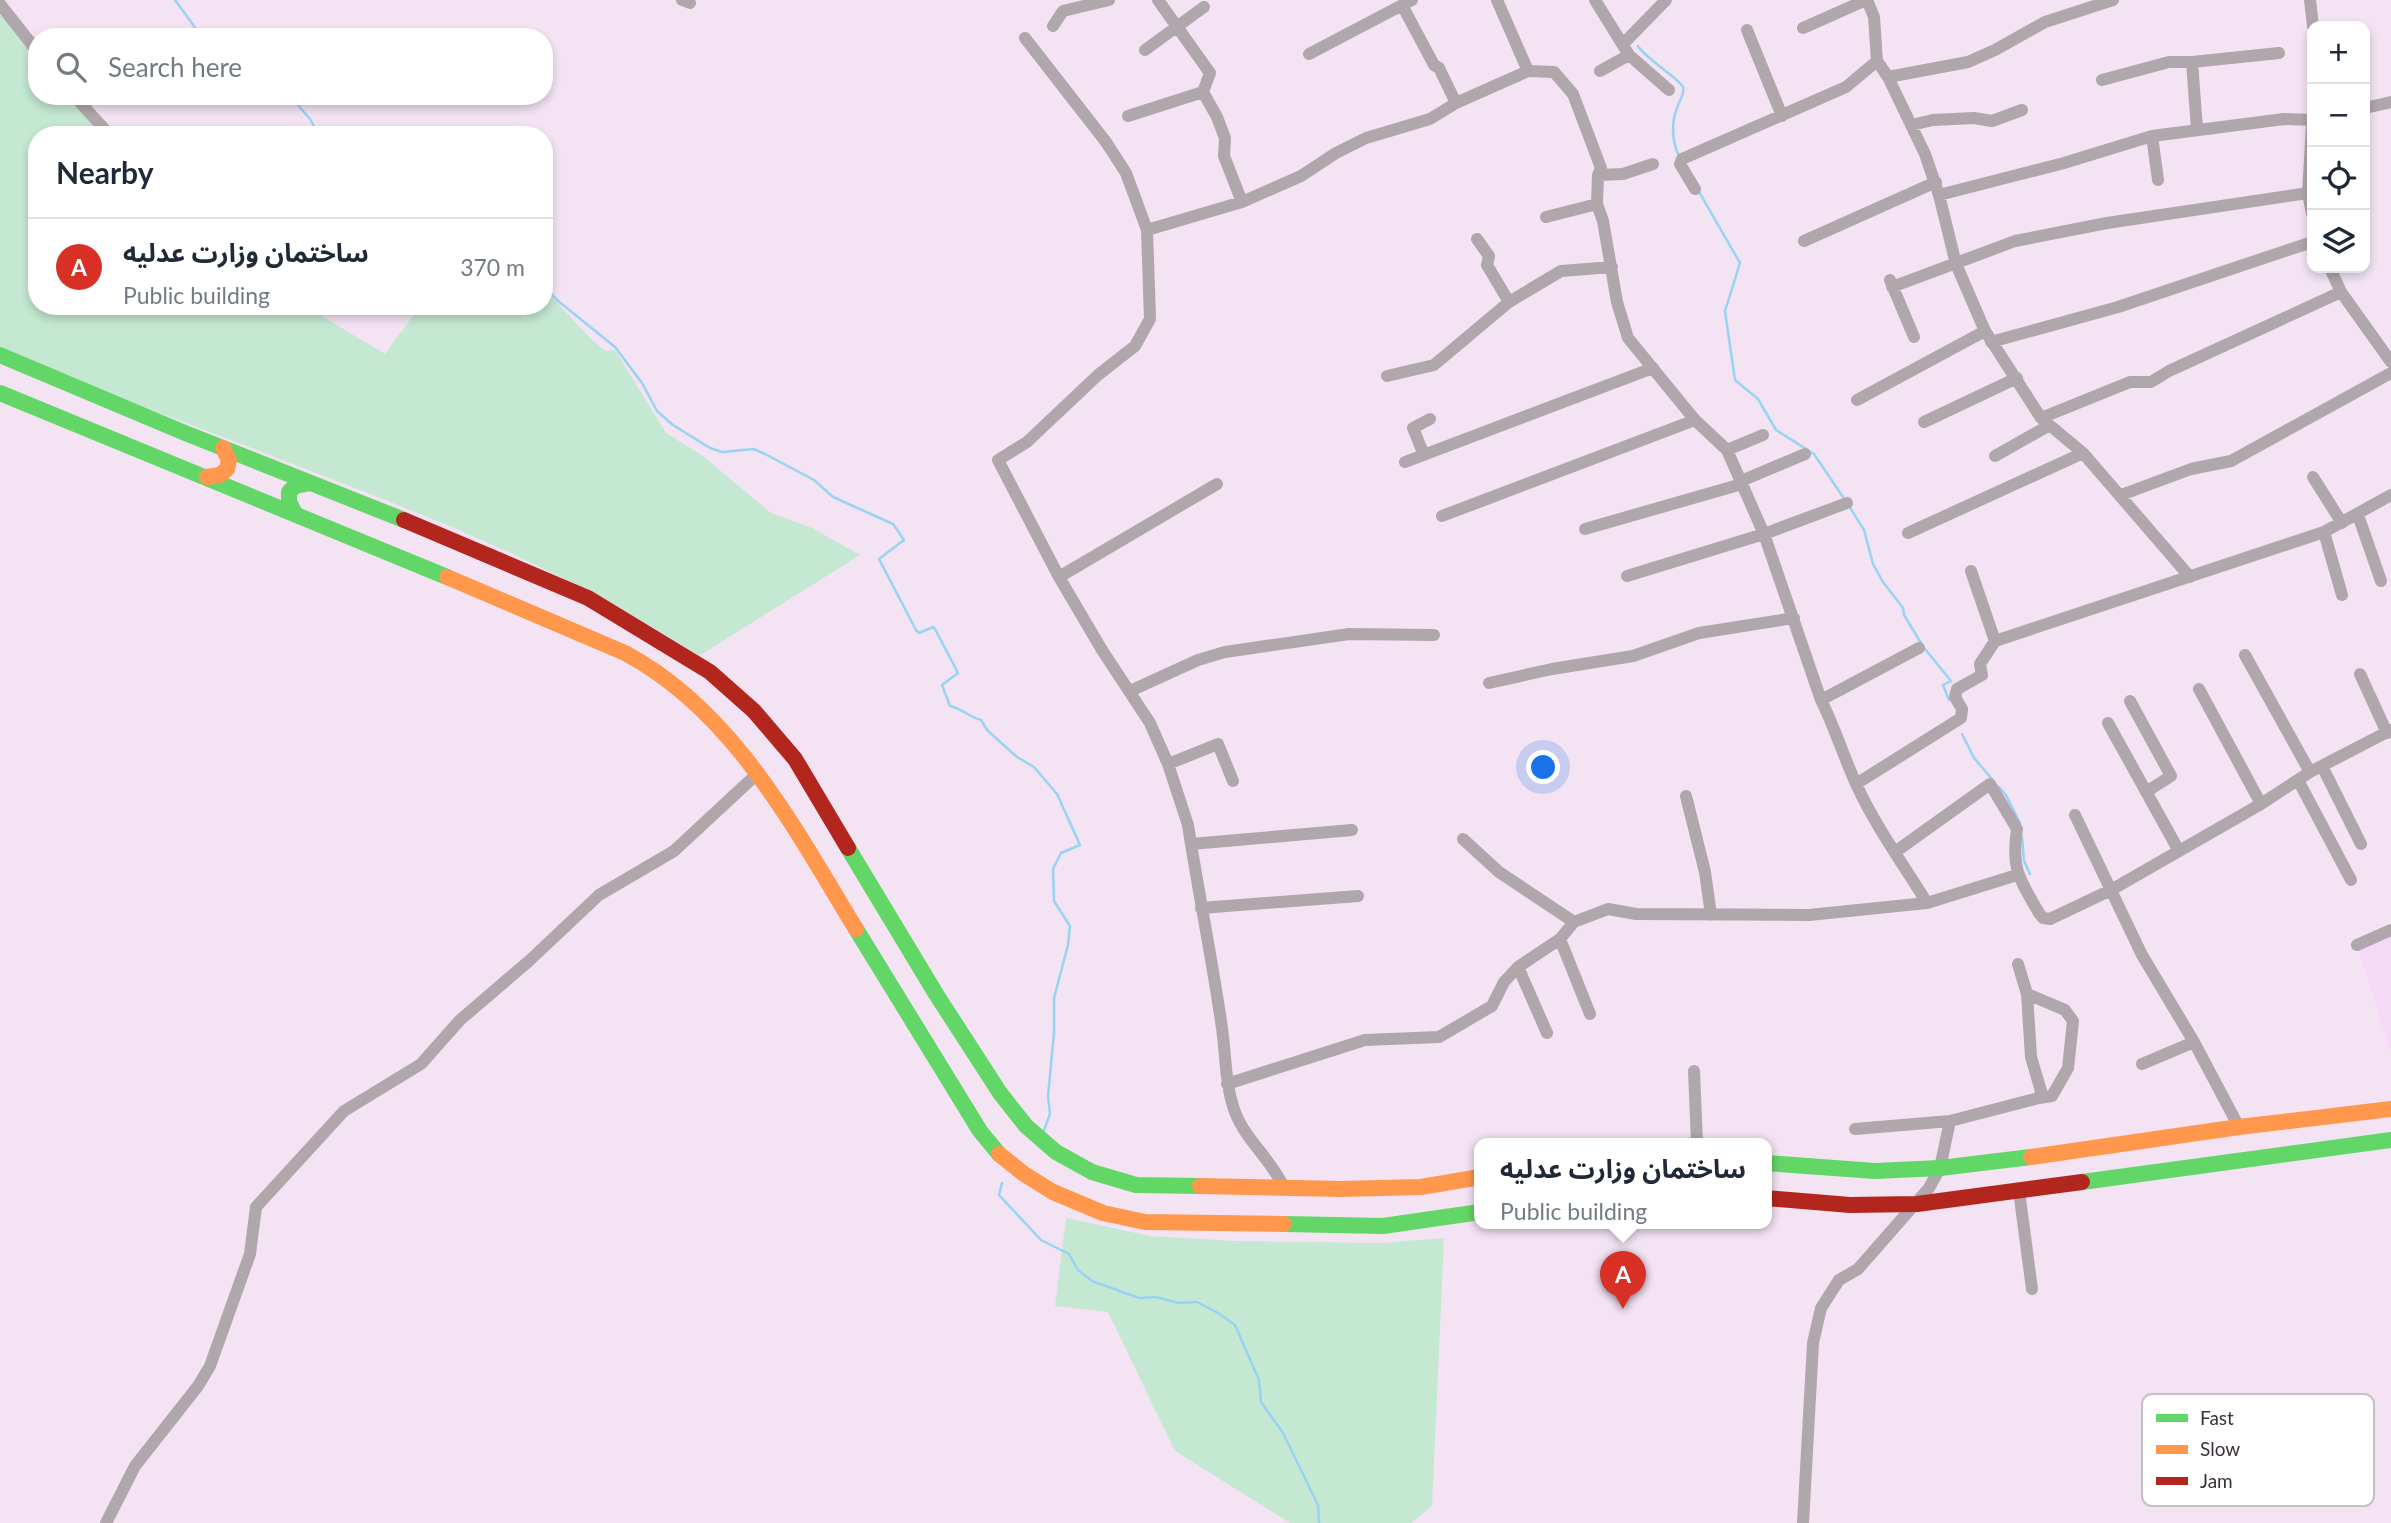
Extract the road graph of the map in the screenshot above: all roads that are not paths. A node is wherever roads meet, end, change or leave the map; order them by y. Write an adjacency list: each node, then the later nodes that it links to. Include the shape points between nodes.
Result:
1 (1109, 0): 13 (street, via 1063,11)
2 (1157, 0): 14 (street)
3 (1497, 0): 25 (street)
4 (1595, 0): 20 (street)
5 (1667, 0): 20 (street)
6 (1867, 0): 15 (street); 23 (street, via 1874,17)
7 (2113, 0): 27 (street, via 2045,22 1968,62)
8 (2310, 0): 12 (street)
9 (1401, 3): 22 (street); 32 (street)
10 (0, 4): 18 (street)
11 (1204, 7): 14 (street)
12 (2312, 21)
13 (1053, 26)
14 (1178, 27): 19 (street); 30 (street, via 1210,73)
15 (1803, 28)
16 (1747, 30): 37 (street)
17 (1025, 38): 52 (street, via 1126,173)
18 (28, 40)
19 (1145, 50)
20 (1626, 50): 26 (street); 29 (street)
21 (2279, 53): 24 (street)
22 (1308, 54)
23 (1877, 61): 27 (street); 37 (street, via 1846,87)
24 (2192, 62): 28 (street, via 2169,62); 41 (street)
25 (1528, 71): 32 (street); 44 (street, via 1554,72 1573,94 1601,168)
26 (1600, 71)
27 (1888, 77): 39 (street)
28 (2102, 80)
29 (1669, 90)
30 (1203, 92): 36 (street); 49 (street, via 1225,138 1224,156)
31 (2391, 102): 34 (street)
32 (1456, 103): 49 (street, via 1430,119 1366,138 1301,176)
33 (82, 105): 40 (street)
34 (2370, 107)
35 (2022, 110): 39 (street, via 1992,121 1933,120)
36 (1128, 116)
37 (1782, 116): 47 (street, via 1682,159 1680,164)
38 (2307, 121): 41 (street, via 2284,119)
39 (1911, 125): 46 (street)
40 (102, 126)
41 (2197, 129): 42 (street)
42 (2152, 135): 45 (street); 46 (street, via 2064,163)
43 (1653, 164): 44 (street, via 1623,174)
44 (1598, 175): 50 (street)
45 (2158, 180)
46 (1937, 188): 54 (street); 56 (street)
47 (1695, 189)
48 (2307, 193): 56 (street, via 2015,241)
49 (1242, 202): 52 (street)
50 (1597, 204): 51 (street); 57 (street)
51 (1546, 217)
52 (1147, 230): 101 (street, via 1150,319 1135,346 1027,442 998,460)
53 (1477, 239): 60 (street, via 1489,257 1486,265)
54 (1804, 242)
55 (2307, 244): 61 (street, via 2118,307)
56 (1956, 264): 61 (street); 62 (street, via 1891,284)
57 (1612, 267): 60 (street, via 1564,269); 65 (street, via 1628,338)
58 (2332, 273): 59 (street)
59 (2341, 292): 64 (street); 74 (street, via 2151,382 2130,382)
60 (1509, 302): 67 (street, via 1434,365)
61 (1988, 336): 68 (street); 70 (street)
62 (1914, 337)
63 (0, 355): 76 (street)
64 (2391, 362)
65 (1653, 368): 72 (street); 80 (street)
66 (2391, 373): 88 (street, via 2231,461 2192,469)
67 (1387, 376)
68 (2017, 378): 73 (street); 74 (street)
69 (0, 393): 83 (street)
70 (1857, 400)
71 (1430, 419): 80 (street, via 1413,427)
72 (1695, 420): 77 (street); 93 (street)
73 (1924, 422)
74 (2044, 422): 78 (street); 81 (street)
75 (1762, 435): 77 (street)
76 (223, 448): 83 (street, via 229,456 228,472); 85 (street)
77 (1727, 450): 86 (street)
78 (2082, 453): 88 (street); 97 (street)
79 (1805, 454): 86 (street)
80 (1424, 455): 82 (street)
81 (1995, 456)
82 (1405, 462)
83 (205, 477): 91 (street)
84 (2313, 477): 94 (street)
85 (310, 483): 91 (street, via 299,483 289,492 289,506); 164 (street, via 588,598 697,663 745,703 795,759 1000,1093 1026,1126 1056,1152 1092,1172 1136,1185)
86 (1741, 483): 95 (street); 98 (street)
87 (1217, 484): 101 (street)
88 (2122, 495): 102 (street)
89 (2391, 495): 92 (street)
90 (1847, 503): 98 (street)
91 (296, 515): 120 (street, via 585,634 645,664 698,706)
92 (2358, 515): 94 (street); 103 (street)
93 (1443, 516)
94 (2342, 523): 96 (street)
95 (1585, 529)
96 (2324, 532): 102 (street); 104 (street)
97 (1908, 533)
98 (1764, 534): 100 (street); 105 (street)
99 (1971, 571): 107 (street)
100 (1627, 576)
101 (1059, 577): 113 (street)
102 (2190, 577): 107 (street)
103 (2381, 581)
104 (2342, 595)
105 (1794, 618): 111 (street, via 1699,633 1633,656); 114 (street)
106 (1434, 635): 113 (street, via 1349,634 1225,652)
107 (1995, 641): 123 (street, via 1980,664 1982,675 1957,689 1961,718)
108 (1919, 648): 114 (street)
109 (2245, 655): 119 (street)
110 (2360, 674): 117 (street)
111 (1489, 683)
112 (2199, 689): 126 (street)
113 (1130, 691): 118 (street)
114 (1821, 700): 123 (street)
115 (2130, 701): 124 (street, via 2171,776)
116 (2108, 723): 124 (street)
117 (2389, 732): 119 (street)
118 (1168, 764): 122 (street, via 1218,744); 130 (street)
119 (2316, 769): 121 (street); 131 (street)
120 (758, 773): 168 (street, via 980,1130 998,1153 1053,1192 1103,1213 1145,1222 1382,1226); 170 (street, via 674,851 599,895 460,1020 421,1064 344,1111 256,1207 250,1254 210,1366 135,1466)
121 (2298, 780): 126 (street); 135 (street)
122 (1233, 781)
123 (1856, 784): 133 (street)
124 (2146, 792): 132 (street)
125 (1686, 796): 140 (street)
126 (2261, 804): 132 (street)
127 (2075, 815): 136 (street)
128 (1352, 830): 130 (street)
129 (1463, 839): 141 (street, via 1499,872)
130 (1191, 844): 139 (street)
131 (2361, 844)
132 (2179, 851): 136 (street)
133 (1895, 852): 134 (street, via 1990,784 2017,829); 138 (street)
134 (2017, 875): 136 (street, via 2043,918 2050,919); 138 (street)
135 (2351, 880)
136 (2111, 890): 150 (street, via 2142,955)
137 (1358, 896): 139 (street)
138 (1927, 903): 140 (street, via 1809,915)
139 (1201, 908): 153 (street)
140 (1711, 915): 141 (street, via 1608,909)
141 (1574, 922): 143 (street)
142 (2391, 930): 144 (street)
143 (1560, 939): 146 (street); 148 (street)
144 (2357, 945)
145 (2018, 964): 147 (street)
146 (1518, 967): 149 (street); 153 (street, via 1492,1006 1439,1037 1365,1040)
147 (2027, 995): 154 (street); 154 (street, via 2065,1010 2073,1021 2068,1068 2052,1096)
148 (1590, 1014)
149 (1547, 1033)
150 (2194, 1042): 151 (street); 157 (street)
151 (2142, 1064)
152 (1694, 1071): 159 (street)
153 (1227, 1084): 164 (street, via 1246,1134)
154 (2039, 1098): 156 (street)
155 (2391, 1109): 157 (street)
156 (1950, 1121): 158 (street); 162 (street)
157 (2239, 1128): 162 (street)
158 (1855, 1129)
159 (1697, 1138)
160 (2391, 1140): 165 (street)
161 (1772, 1163): 162 (street, via 1875,1171)
162 (1940, 1168): 167 (street)
163 (1474, 1178): 164 (street, via 1421,1187)
164 (1284, 1188)
165 (2019, 1191): 167 (street); 169 (street)
166 (1772, 1198): 167 (street, via 1850,1205)
167 (1917, 1204): 171 (street, via 1858,1269 1839,1280 1821,1308 1813,1342)
168 (1474, 1213)
169 (2032, 1289)
170 (106, 1523)
171 (1803, 1523)

